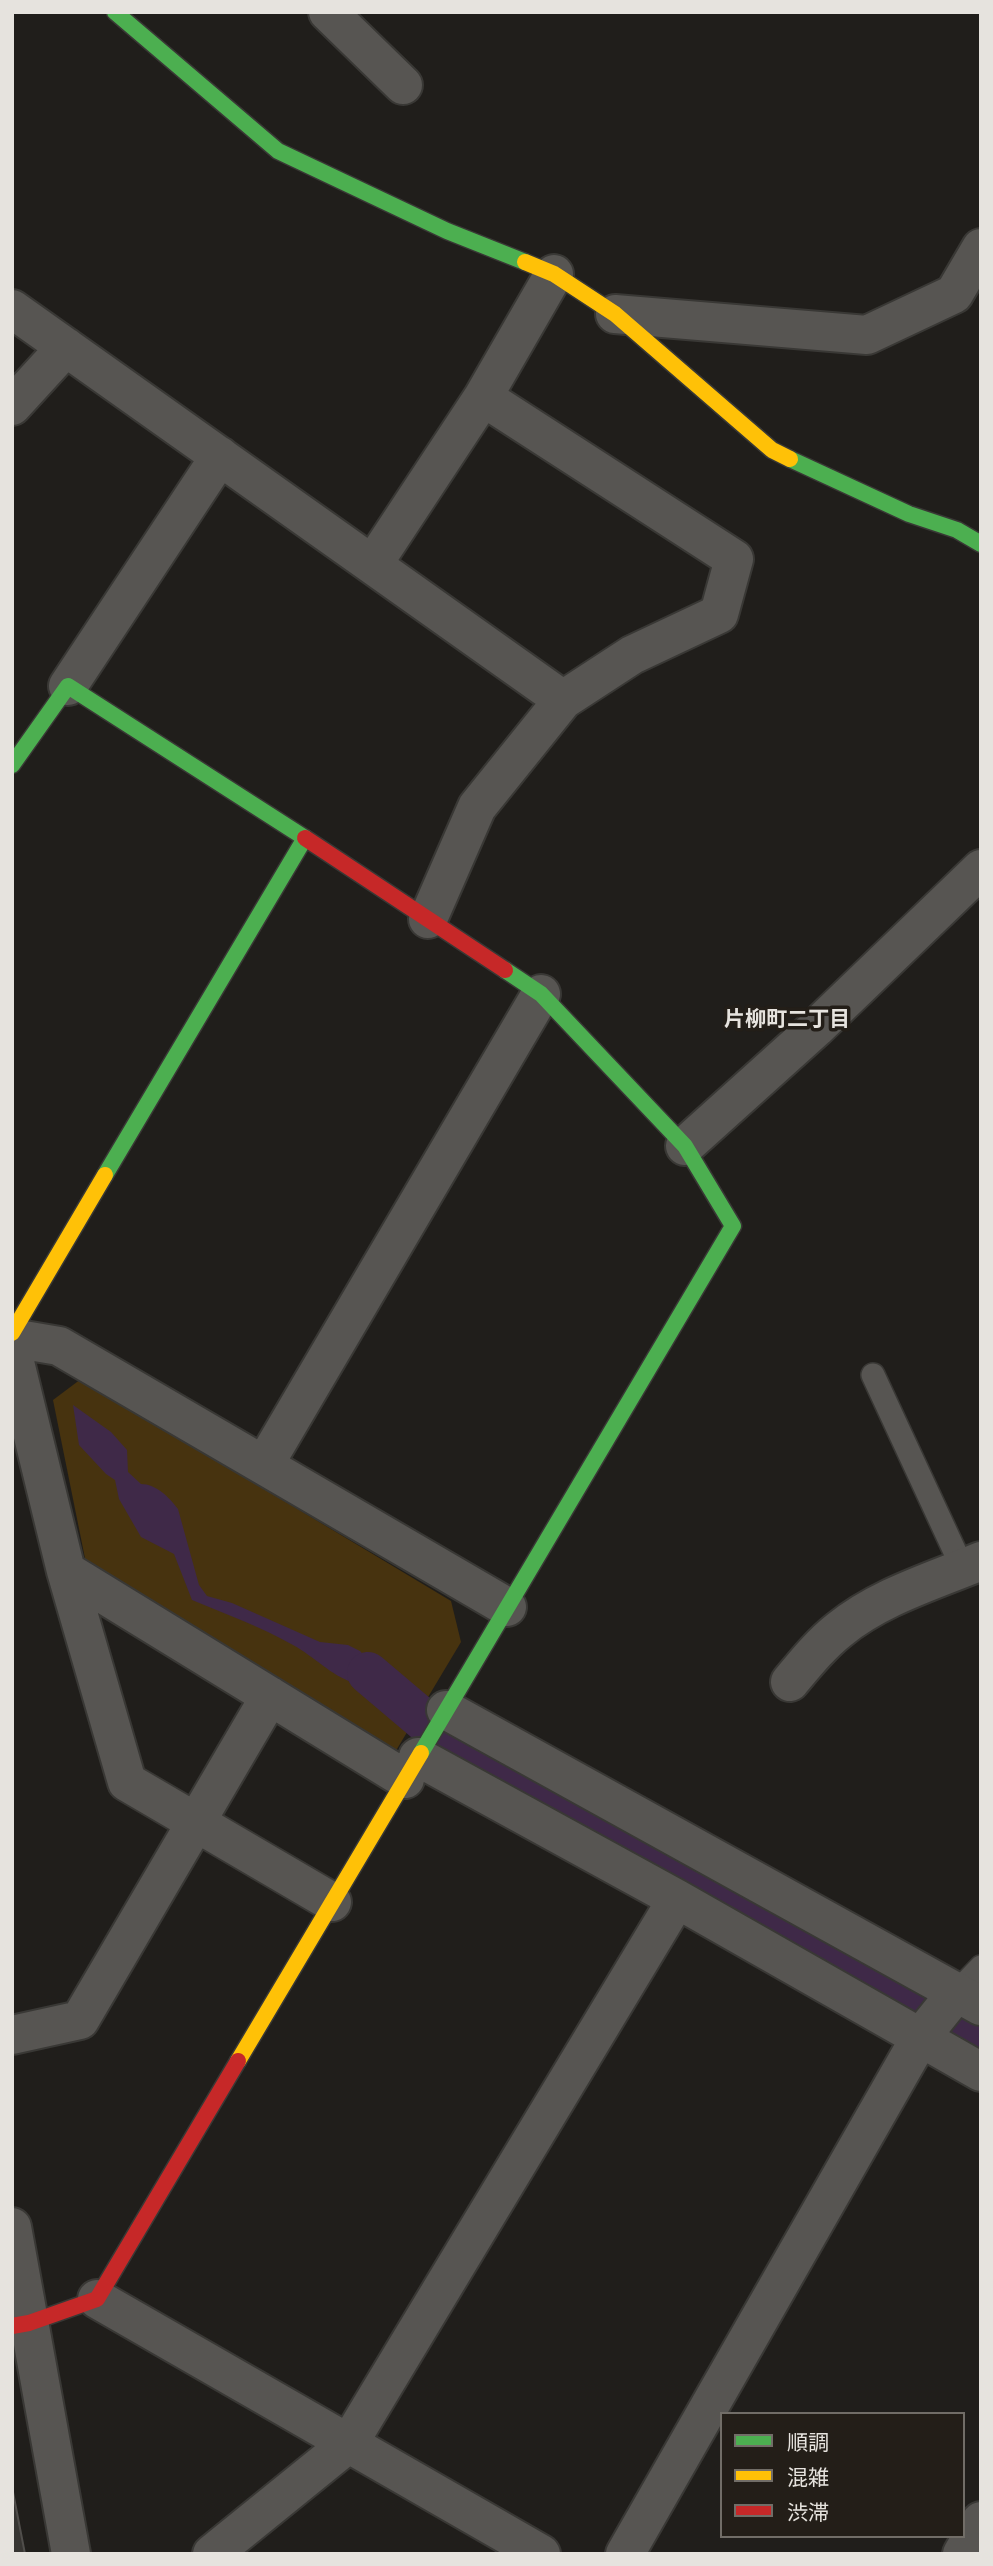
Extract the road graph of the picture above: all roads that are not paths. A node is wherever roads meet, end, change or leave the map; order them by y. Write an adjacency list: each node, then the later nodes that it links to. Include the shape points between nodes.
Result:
1 (115, 12): 5 (street, via 278,151 447,231)
2 (328, 12): 3 (street)
3 (403, 85)
4 (981, 248): 7 (street, via 954,294 867,335)
5 (554, 274): 7 (street); 9 (street)
6 (12, 309): 8 (street)
7 (615, 314): 12 (street, via 772,450)
8 (66, 347): 10 (street); 11 (street)
9 (484, 397): 13 (street); 15 (street, via 734,559 719,614 632,656)
10 (12, 406)
11 (220, 456): 13 (street); 14 (street)
12 (981, 544)
13 (373, 564): 15 (street)
14 (68, 686): 16 (street); 17 (street)
15 (563, 700): 19 (street, via 477,807)
16 (12, 765)
17 (304, 838): 19 (street); 22 (street)
18 (981, 869): 21 (street)
19 (428, 919): 20 (street)
20 (541, 994): 21 (street); 26 (street)
21 (685, 1146): 29 (street, via 733,1226)
22 (12, 1333)
23 (12, 1338): 26 (street, via 59,1346)
24 (12, 1350): 28 (street)
25 (873, 1375): 27 (lane)
26 (264, 1465): 29 (street)
27 (972, 1565): 30 (street, via 867,1611 839,1630)
28 (66, 1571): 31 (street); 34 (street, via 127,1782)
29 (507, 1607): 32 (street)
30 (790, 1682)
31 (270, 1696): 33 (street); 34 (street)
32 (446, 1710): 33 (street); 37 (street)
33 (412, 1768): 35 (street); 36 (street)
34 (195, 1822): 36 (street); 38 (street, via 80,2020)
35 (677, 1899): 39 (street); 44 (street)
36 (332, 1902): 42 (street)
37 (973, 1988): 39 (street)
38 (12, 2035)
39 (920, 2038): 40 (street); 49 (street)
40 (981, 2072)
41 (12, 2227): 43 (street)
42 (97, 2299): 43 (street); 44 (street)
43 (21, 2325): 46 (street)
44 (349, 2443): 47 (street); 48 (street)
45 (981, 2521): 50 (street)
46 (71, 2554)
47 (212, 2554)
48 (541, 2554)
49 (625, 2554)
50 (962, 2554)

